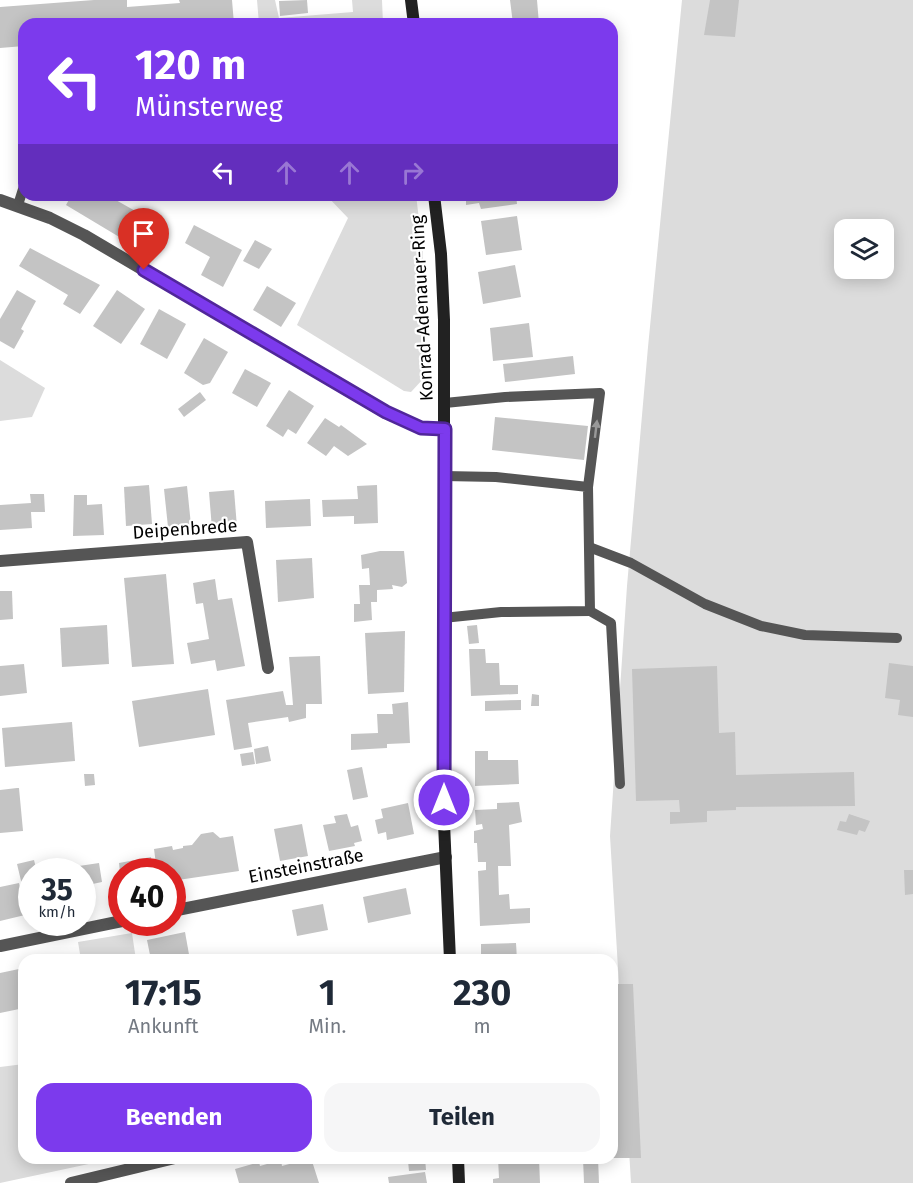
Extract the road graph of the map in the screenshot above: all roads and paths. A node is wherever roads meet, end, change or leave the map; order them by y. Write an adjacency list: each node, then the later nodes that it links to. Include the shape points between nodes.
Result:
1 (411, 0): 2 (street)
2 (413, 18)
3 (0, 200): 6 (street)
4 (19, 201): 6 (lane)
5 (435, 201): 7 (street, Konrad-Adenauer-Ring, via 443,287)
6 (18, 205): 8 (street, via 84,235 386,412 421,428)
7 (445, 403): 8 (street, Konrad-Adenauer-Ring); 10 (lane, one-way to 7, via 600,393)
8 (445, 429): 9 (street, Konrad-Adenauer-Ring)
9 (444, 477): 10 (lane, via 506,477); 14 (street, Konrad-Adenauer-Ring)
10 (588, 487): 11 (lane)
11 (589, 547): 13 (lane); 15 (lane, via 631,563 705,604 761,626 805,635)
12 (0, 561): 16 (street, Deipenbrede, via 247,542)
13 (590, 611): 14 (lane, via 501,612); 17 (lane, via 610,623)
14 (443, 618): 18 (street, Konrad-Adenauer-Ring)
15 (897, 638)
16 (268, 668)
17 (620, 784)
18 (446, 857): 19 (street, Einsteinstraße); 22 (street, Konrad-Adenauer-Ring)
19 (186, 908)
20 (108, 924): 21 (street)
21 (0, 946)
22 (450, 954)
23 (150, 1164): 25 (street)
24 (458, 1164): 26 (street)
25 (71, 1183)
26 (459, 1183)

